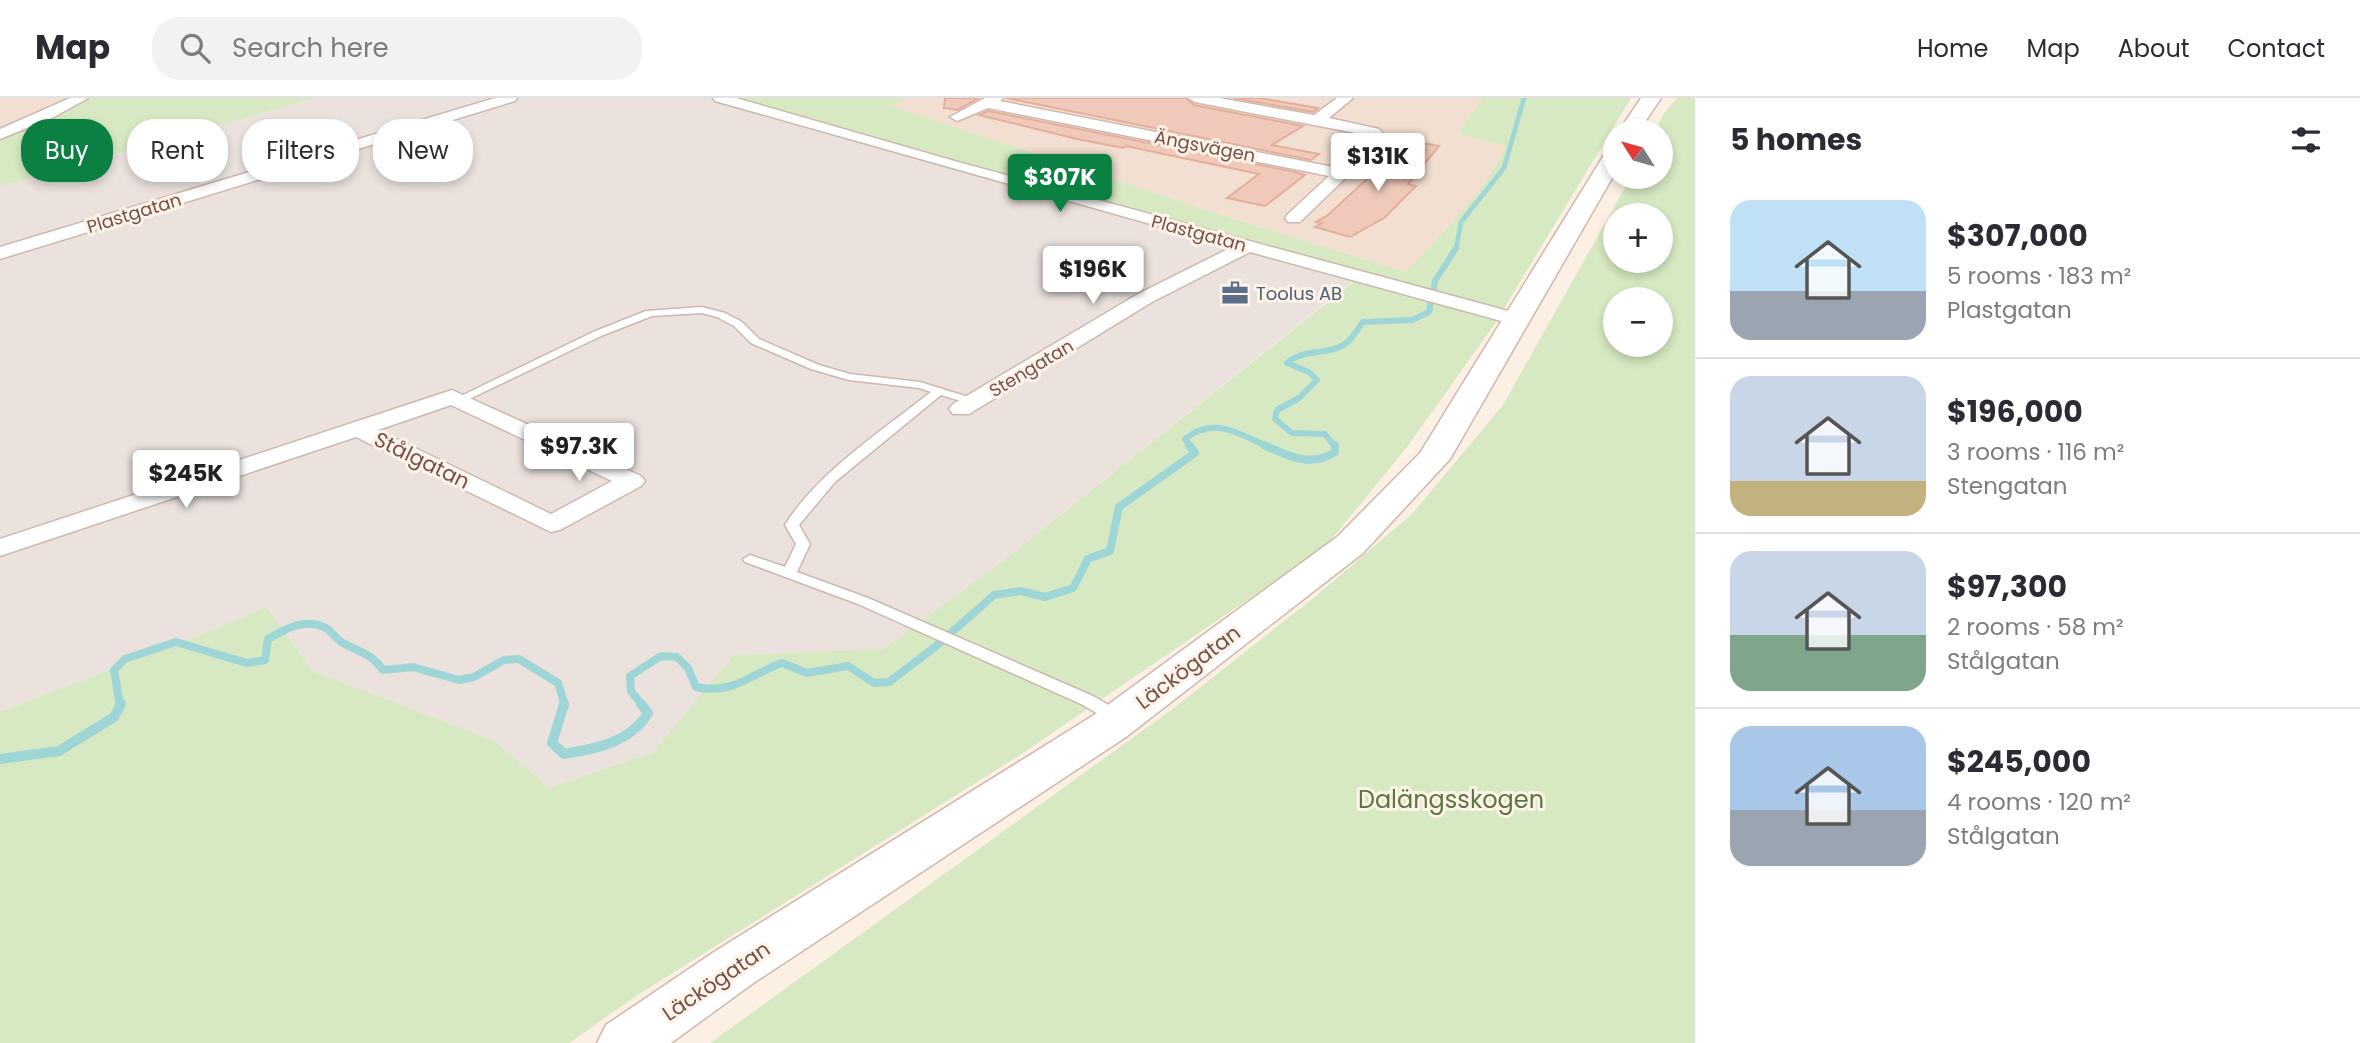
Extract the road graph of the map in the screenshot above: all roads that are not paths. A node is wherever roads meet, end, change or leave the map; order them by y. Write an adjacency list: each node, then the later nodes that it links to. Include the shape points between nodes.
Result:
1 (81, 98): 11 (street)
2 (510, 98): 16 (street, Plastgatan)
3 (720, 98): 15 (street, Plastgatan)
4 (1195, 98): 10 (street)
5 (1346, 98): 10 (street)
6 (1651, 98): 9 (main road)
7 (991, 100): 8 (street); 12 (street, Ängsvägen)
8 (957, 117)
9 (1637, 119)
10 (1317, 120): 12 (street, via 1380,136)
11 (0, 134)
12 (1341, 173): 14 (street)
13 (1603, 175): 17 (main road, Läckögatan)
14 (1294, 218)
15 (1248, 246): 17 (street, Plastgatan); 20 (street, Stengatan, via 1145,298)
16 (0, 253)
17 (1516, 319): 25 (main road, Läckögatan, via 1433,458 1350,545)
18 (939, 391): 19 (lane, via 815,367 755,341 721,314 702,310 650,313); 20 (lane); 24 (lane, via 831,479 795,520 793,530 803,544)
19 (459, 400): 21 (street, Stålgatan, via 452,397); 21 (street, Stålgatan, via 632,481 551,524)
20 (968, 406)
21 (358, 429): 22 (street, Stålgatan)
22 (0, 548)
23 (750, 559): 24 (lane)
24 (789, 575): 25 (lane, via 863,601 1087,700)
25 (1119, 719): 26 (main road, Läckögatan, via 733,968)
26 (626, 1043)

